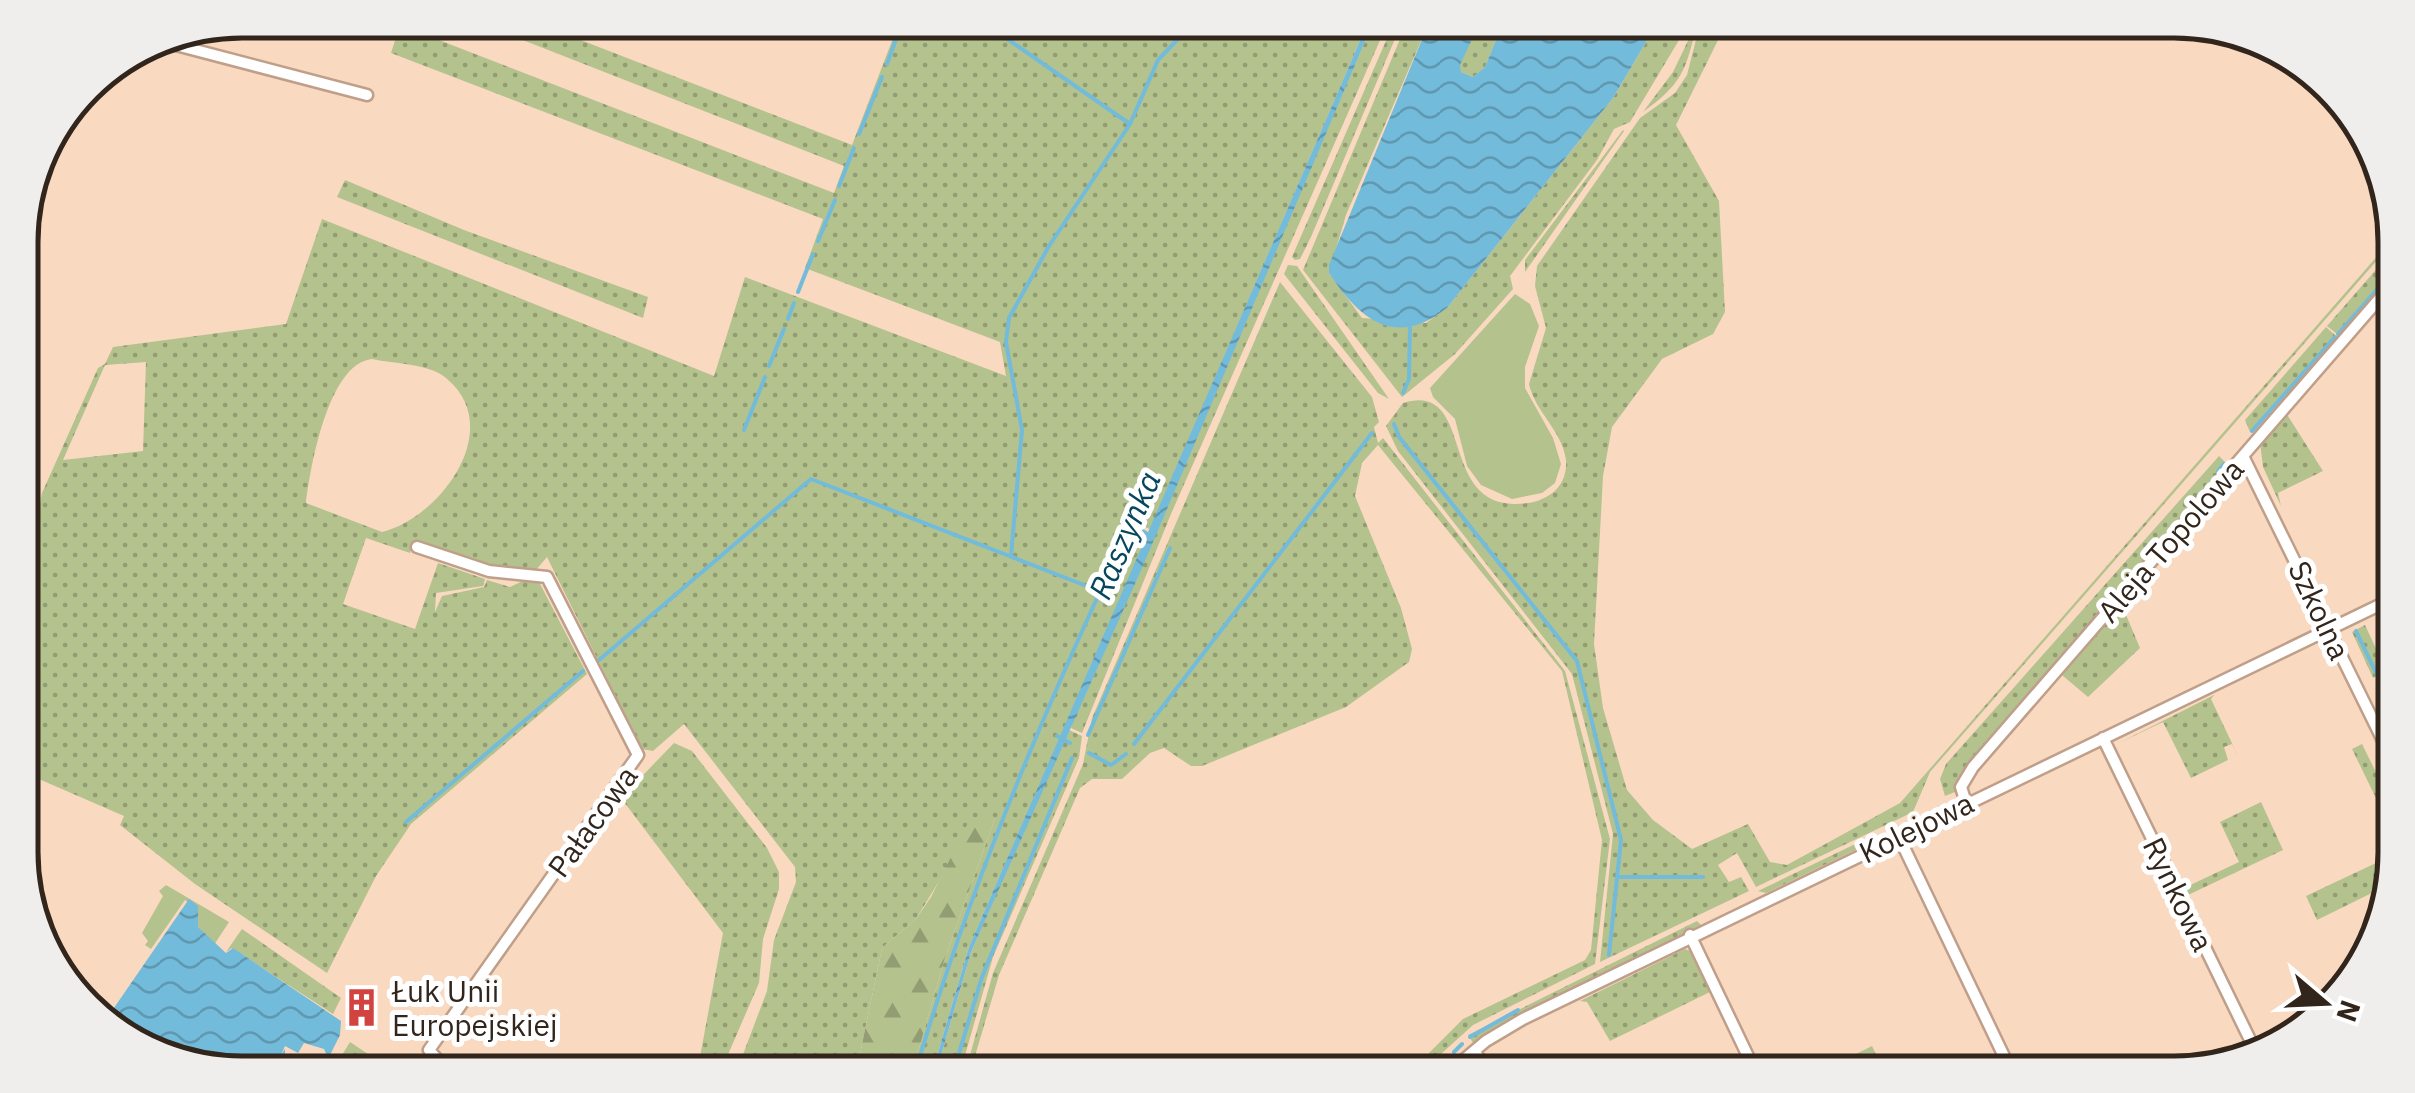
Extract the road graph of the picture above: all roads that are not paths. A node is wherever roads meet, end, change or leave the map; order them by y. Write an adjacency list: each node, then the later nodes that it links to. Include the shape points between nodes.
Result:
1 (181, 46): 2 (street)
2 (367, 96)
3 (2378, 300): 4 (street, Aleja Topolowa)
4 (2243, 456): 7 (street, Szkolna); 10 (street, Aleja Topolowa, via 1968,774 1961,788)
5 (418, 547): 19 (street, Pałacowa, via 486,570 547,577 638,760 429,1050)
6 (2378, 606): 7 (street, Kolejowa)
7 (2329, 629): 8 (street, Szkolna); 9 (street, Kolejowa)
8 (2378, 730)
9 (2103, 738): 10 (street, Kolejowa); 13 (street, Rynkowa)
10 (1966, 802): 11 (street, Kolejowa)
11 (1898, 836): 12 (street, Kolejowa); 18 (street)
12 (1690, 936): 14 (street, Kolejowa, via 1516,1022); 17 (street)
13 (2250, 1041)
14 (1474, 1050): 15 (street, Kolejowa); 16 (street)
15 (1468, 1055)
16 (1478, 1055)
17 (1747, 1055)
18 (2004, 1055)
19 (434, 1056)

